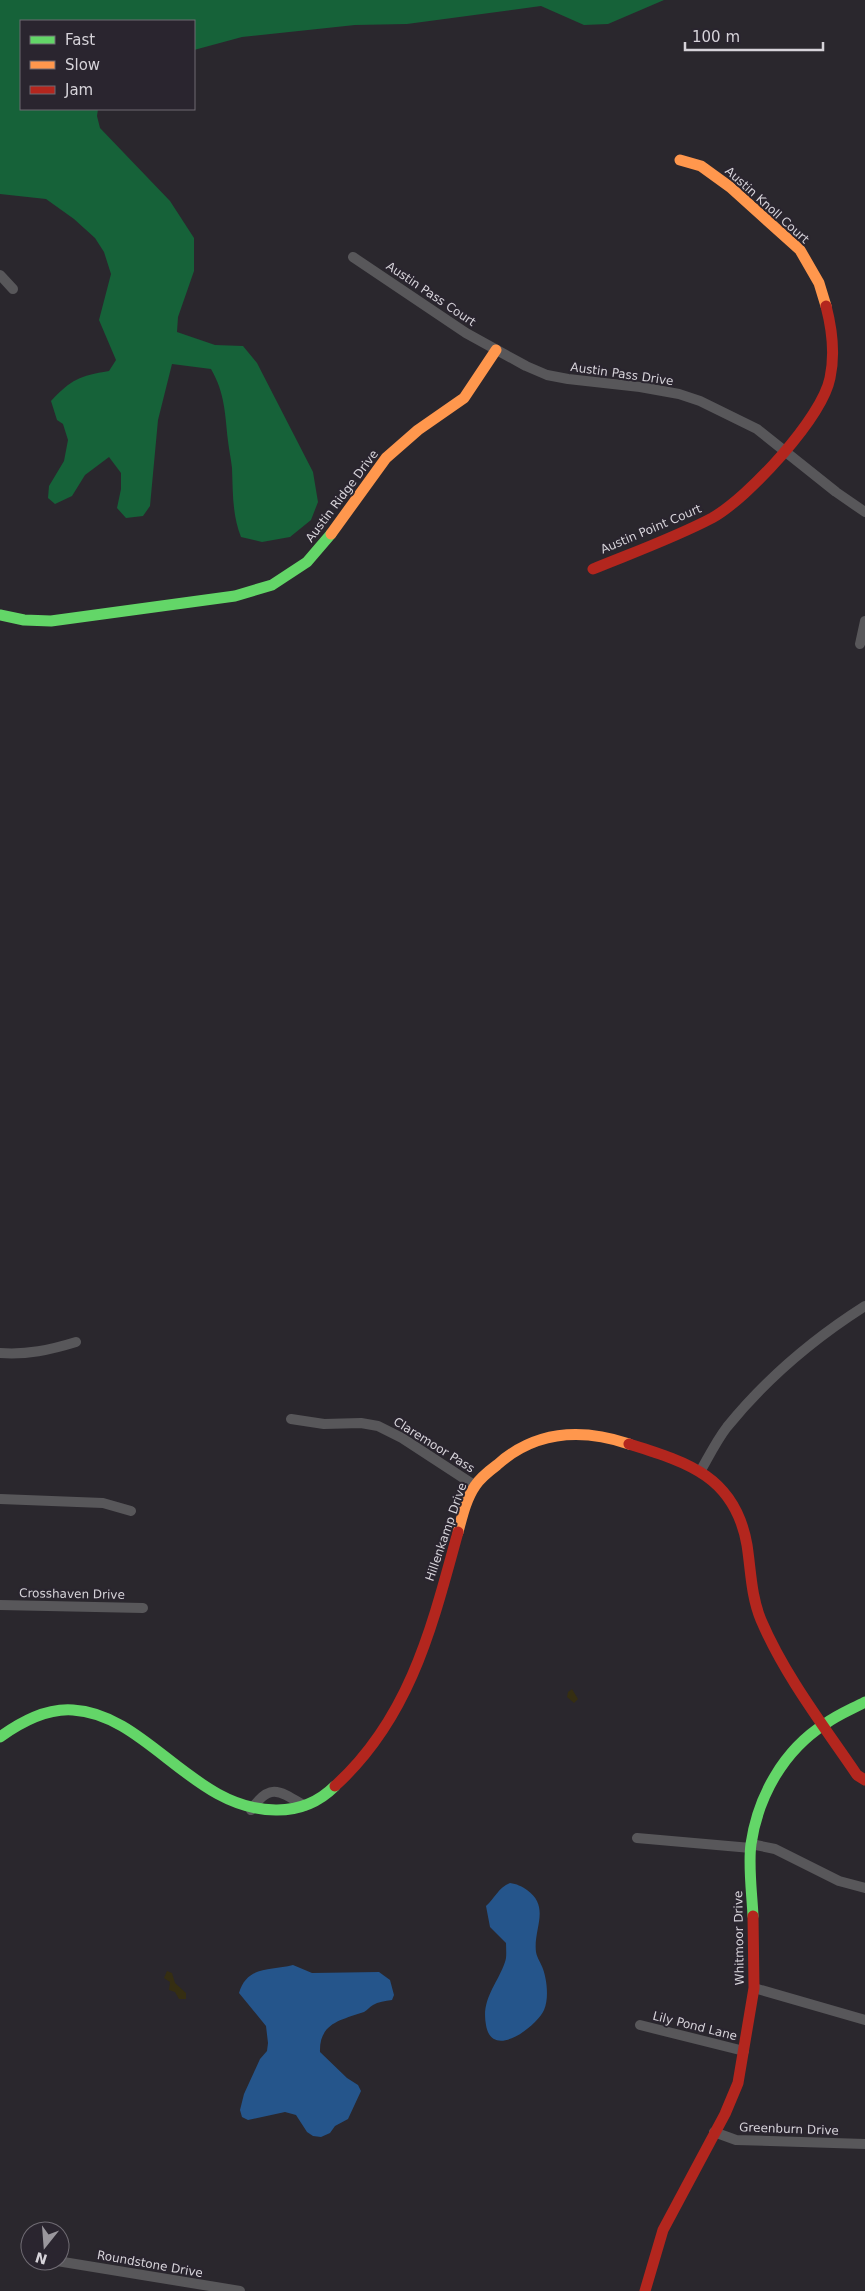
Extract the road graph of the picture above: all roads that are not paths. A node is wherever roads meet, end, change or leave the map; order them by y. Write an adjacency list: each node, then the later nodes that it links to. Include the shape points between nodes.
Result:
1 (680, 160): 6 (street, Austin Knoll Court, via 701,166 763,216 800,250 819,283 833,349 830,379 815,410)
2 (353, 257): 5 (street, Austin Pass Court)
3 (0, 275): 4 (street)
4 (13, 289)
5 (496, 350): 6 (street, Austin Pass Drive, via 547,375 640,387 700,401 757,429); 9 (street, Austin Ridge Drive, via 464,398 418,430 386,458 320,549 307,562 272,585 235,596 51,621)
6 (784, 452): 7 (street, Austin Pass Drive); 8 (street, Austin Point Court, via 746,491 713,517)
7 (865, 512)
8 (592, 569)
9 (0, 615)
10 (865, 621): 11 (street)
11 (860, 644)
12 (865, 1306): 16 (street, via 788,1362 726,1428)
13 (76, 1342): 14 (street, via 41,1352)
14 (0, 1353)
15 (291, 1419): 17 (street, Claremoor Pass, via 378,1426 402,1438)
16 (701, 1470): 17 (street, Hillenkamp Drive, via 605,1437 560,1434 541,1437 509,1452); 23 (street, Hillenkamp Drive, via 734,1507 746,1534 753,1592 760,1619 776,1651)
17 (474, 1486): 26 (street, Hillenkamp Drive, via 402,1701 380,1740 356,1770 318,1801)
18 (0, 1499): 19 (street, via 103,1502)
19 (131, 1511)
20 (0, 1605): 21 (street, Crosshaven Drive)
21 (143, 1608)
22 (865, 1702): 23 (street, Whitmoor Drive)
23 (824, 1724): 25 (street, Hillenkamp Drive, via 857,1774); 29 (street, Whitmoor Drive, via 783,1762 773,1776)
24 (0, 1737): 27 (street, Hillenkamp Drive, via 37,1716 71,1709 96,1714 121,1726 210,1791)
25 (865, 1780)
26 (305, 1806): 27 (street, Hillenkamp Drive, via 281,1811); 27 (street, via 278,1790 258,1799)
27 (251, 1810)
28 (637, 1838): 29 (street)
29 (751, 1846): 30 (street, via 774,1849 839,1881); 31 (street, Whitmoor Drive)
30 (865, 1888)
31 (754, 1988): 32 (street); 34 (street, Whitmoor Drive)
32 (865, 2020)
33 (640, 2025): 34 (street, Lily Pond Lane)
34 (744, 2051): 35 (street, Whitmoor Drive, via 734,2096)
35 (714, 2132): 36 (street, Greenburn Drive, via 736,2140); 39 (street, Whitmoor Drive, via 660,2237)
36 (865, 2144)
37 (70, 2263): 38 (street, Roundstone Drive)
38 (240, 2291)
39 (645, 2291)

